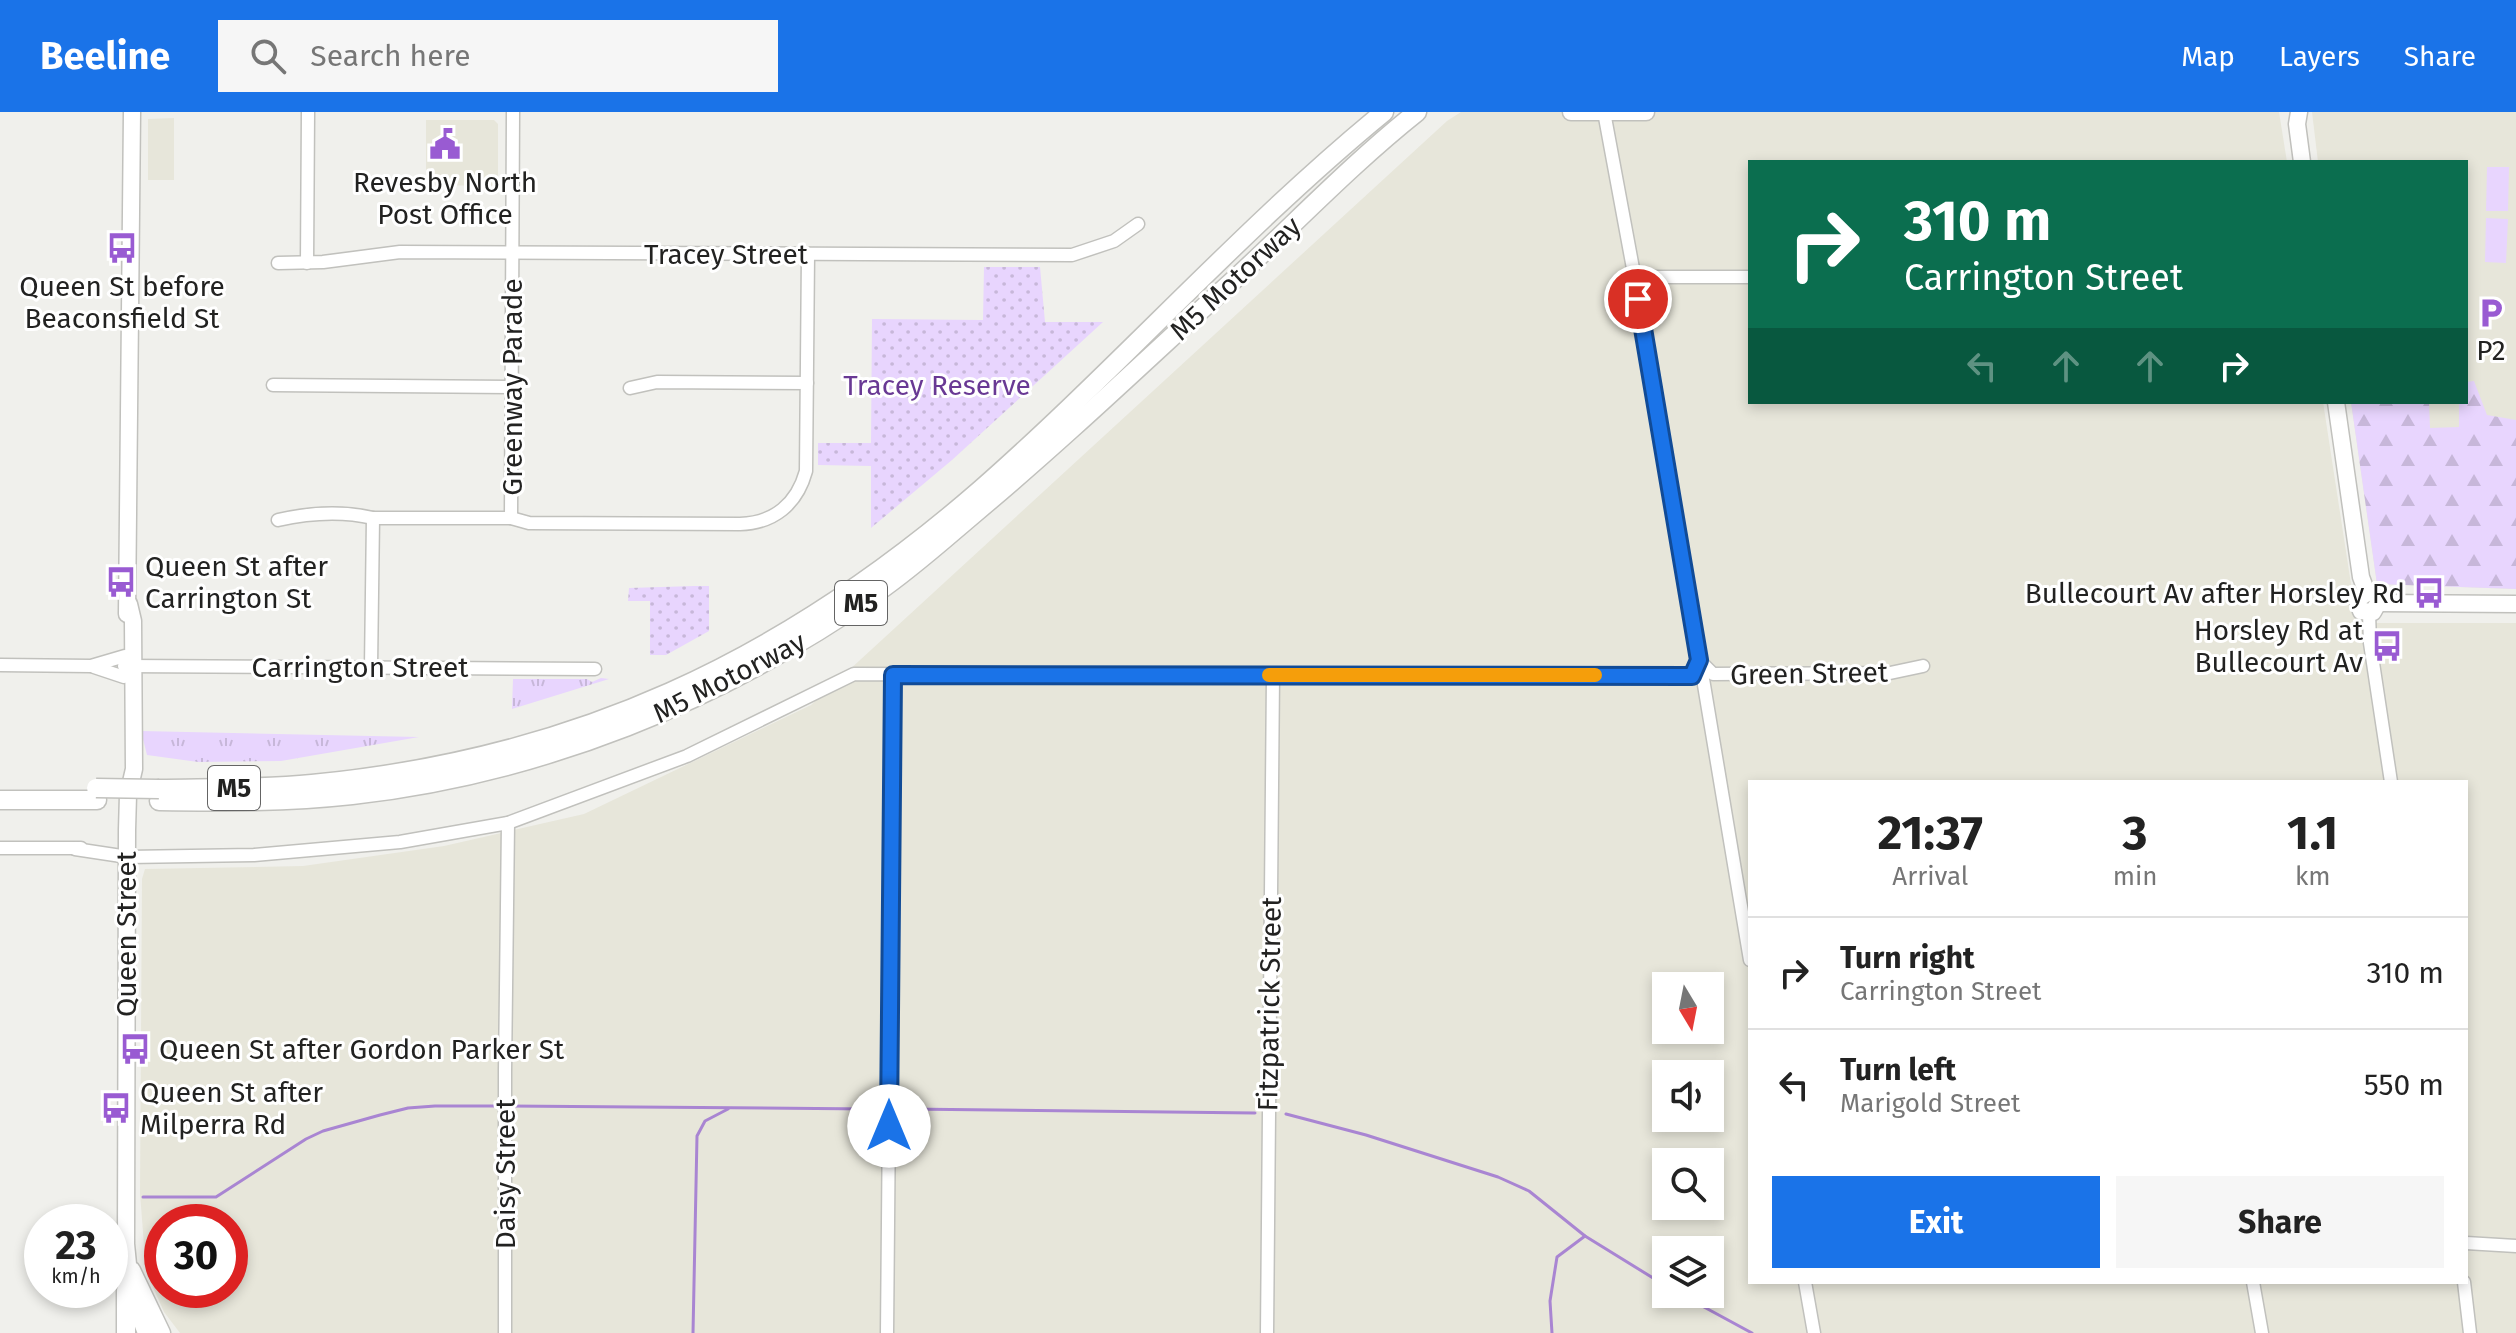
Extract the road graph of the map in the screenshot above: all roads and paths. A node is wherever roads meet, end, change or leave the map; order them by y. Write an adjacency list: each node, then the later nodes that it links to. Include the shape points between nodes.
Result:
1 (132, 112): 31 (main road, Queen Street, via 133,621)
2 (308, 112): 15 (street)
3 (513, 112): 12 (street, Greenway Parade)
4 (1384, 112): 40 (highway, M5 Motorway / M5, via 1239,240 980,489 862,584 751,654 634,709 483,757 309,785)
5 (1417, 112): 40 (highway, M5 Motorway / M5, via 1038,460 879,591 751,671 630,726 474,773 353,795 289,800)
6 (1571, 112): 7 (main road)
7 (1604, 112): 8 (main road); 16 (street)
8 (1646, 112)
9 (2295, 116): 10 (main road)
10 (2302, 160)
11 (1138, 224): 13 (street, Tracey Street, via 1112,242 1072,255)
12 (513, 252): 13 (street, Tracey Street); 15 (street, Tracey Street, via 400,252); 20 (street, Greenway Parade)
13 (808, 254): 18 (street)
14 (278, 263): 15 (street, Tracey Street)
15 (307, 263)
16 (1634, 277): 17 (street); 28 (street)
17 (1748, 277)
18 (807, 383): 21 (street, via 657,382); 24 (street, via 806,471 799,493 762,522 529,523)
19 (273, 385): 20 (street)
20 (512, 387): 24 (street, Greenway Parade)
21 (630, 388)
22 (2336, 404): 26 (main road, via 2361,577)
23 (373, 518): 24 (street, Greenway Parade); 25 (street, Greenway Parade, via 304,514); 33 (street)
24 (511, 518)
25 (278, 520)
26 (2371, 603): 27 (main road); 37 (street, via 2370,643)
27 (2516, 604)
28 (1699, 660): 32 (street, Green Street, via 1713,674 1890,673); 36 (street, via 1692,676); 47 (street)
29 (0, 665): 30 (street, Carrington Street)
30 (91, 666): 31 (street, Carrington Street); 31 (street, Carrington Street)
31 (127, 666): 33 (street, Carrington Street); 43 (main road, Queen Street)
32 (1923, 666)
33 (371, 667): 34 (street, Carrington Street)
34 (595, 669)
35 (893, 675): 36 (street); 42 (street, via 854,674 687,756); 58 (street)
36 (1273, 675): 59 (street, Fitzpatrick Street)
37 (2391, 780)
38 (0, 788): 39 (highway, M5 Motorway / M5)
39 (97, 794): 40 (highway, M5 Motorway / M5); 41 (highway, M5 Motorway / M5)
40 (159, 795)
41 (0, 800)
42 (508, 823): 46 (street, via 347,848); 57 (street, Daisy Street)
43 (127, 830): 45 (street, via 112,845); 46 (main road, Queen Street)
44 (0, 848): 45 (street)
45 (75, 849): 46 (street)
46 (128, 857): 50 (main road, Queen Street, via 125,1202)
47 (1748, 948)
48 (2468, 1243): 49 (street)
49 (2516, 1246)
50 (130, 1271): 54 (highway); 55 (main road, Queen Street, via 134,1305); 56 (main road, Queen Street)
51 (1805, 1284): 60 (street)
52 (2253, 1284): 61 (street)
53 (2464, 1284): 62 (street)
54 (126, 1333)
55 (146, 1333)
56 (162, 1333)
57 (505, 1333)
58 (887, 1333)
59 (1267, 1333)
60 (1814, 1333)
61 (2262, 1333)
62 (2470, 1333)

